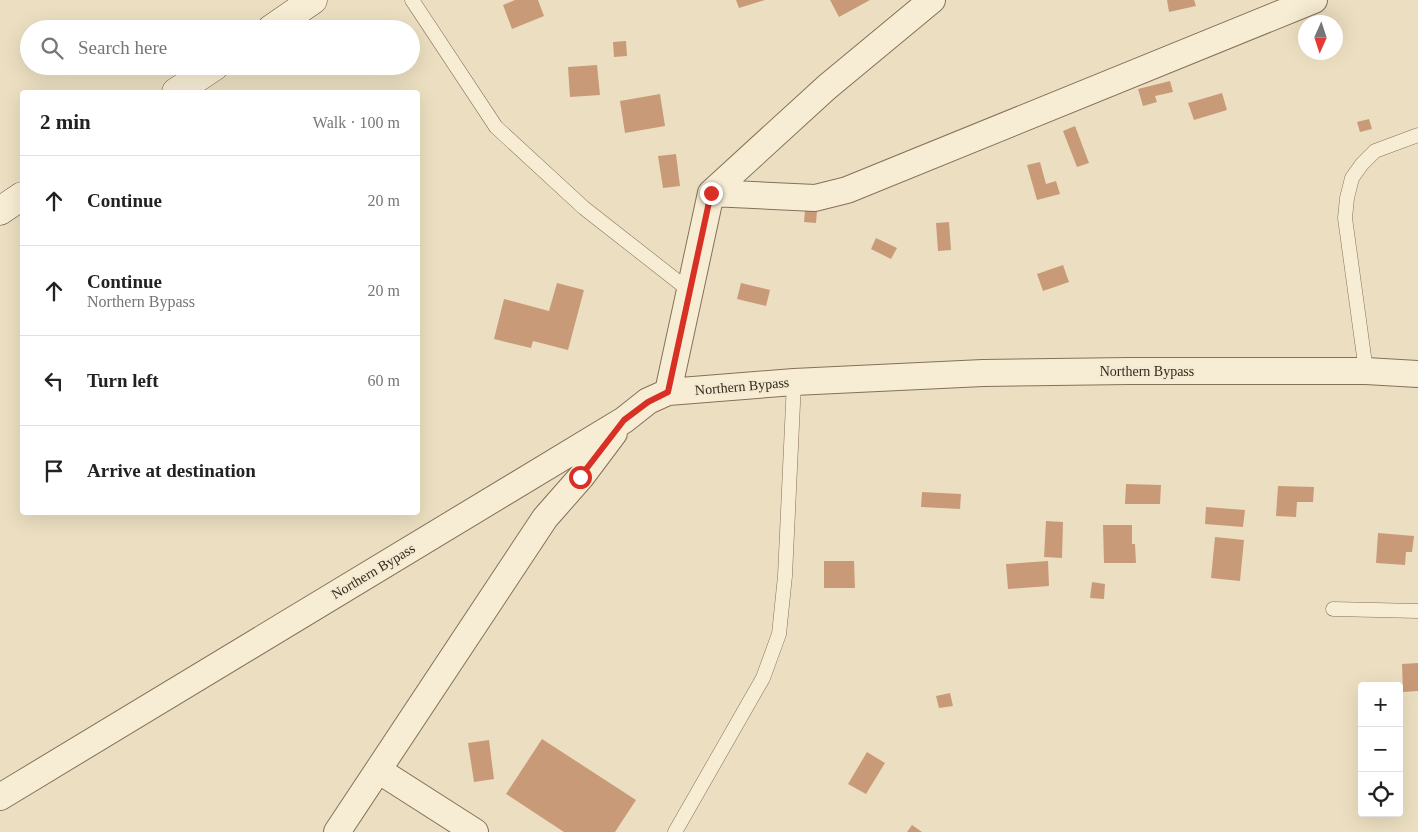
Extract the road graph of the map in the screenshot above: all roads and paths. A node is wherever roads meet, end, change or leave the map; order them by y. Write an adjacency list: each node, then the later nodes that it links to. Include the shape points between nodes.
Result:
1 (314, 0): 5 (main road)
2 (412, 0): 12 (lane, via 496,127 584,208)
3 (932, 0): 9 (street, via 827,87)
4 (1314, 0): 9 (street, via 847,190 815,198)
5 (284, 20)
6 (202, 75): 7 (main road)
7 (179, 90)
8 (1418, 134): 13 (lane, via 1375,151 1352,178 1347,198 1345,218)
9 (711, 193): 12 (street)
10 (20, 197): 11 (main road)
11 (0, 211)
12 (690, 291): 16 (street)
13 (1366, 371): 14 (street, Northern Bypass); 15 (street, Northern Bypass, via 983,373)
14 (1418, 374)
15 (794, 382): 16 (street, Northern Bypass); 24 (lane, via 785,576 779,634 763,678)
16 (668, 392): 17 (street, Northern Bypass)
17 (624, 420): 20 (street, via 545,518); 21 (street, Northern Bypass)
18 (1333, 609): 19 (lane)
19 (1418, 611)
20 (378, 770): 22 (street); 23 (street)
21 (0, 796)
22 (337, 832)
23 (475, 832)
24 (675, 832)

